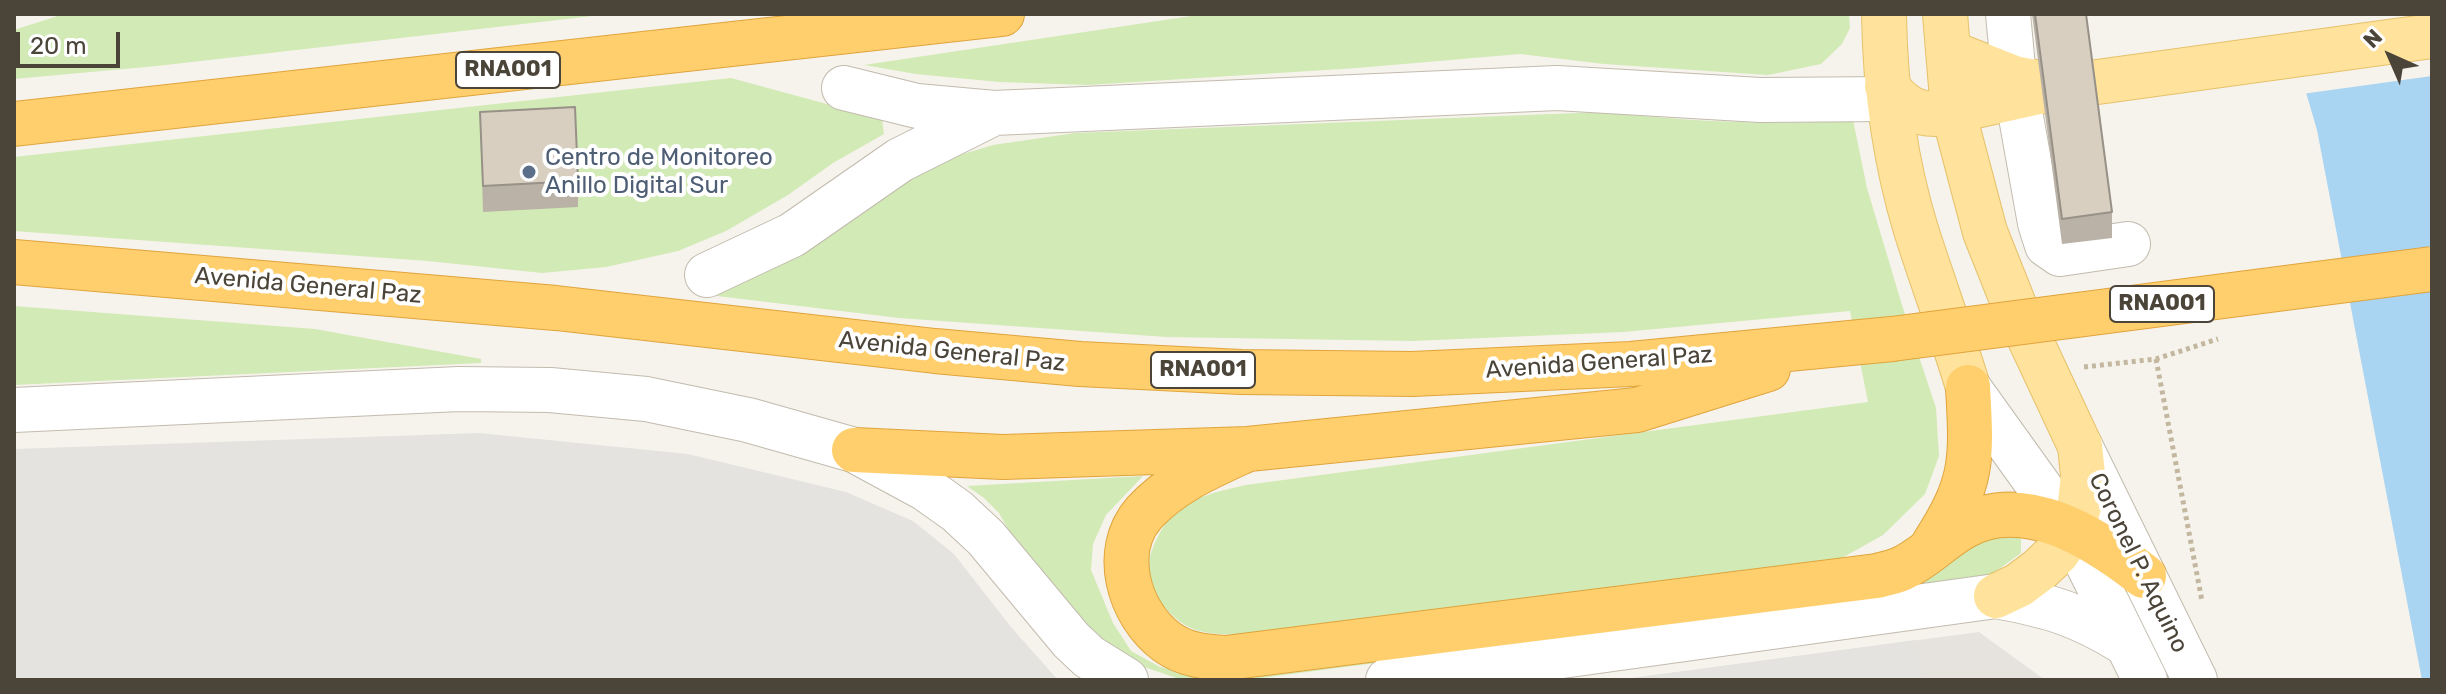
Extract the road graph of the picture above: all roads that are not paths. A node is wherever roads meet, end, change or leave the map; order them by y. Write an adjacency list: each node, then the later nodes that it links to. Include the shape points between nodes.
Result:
1 (1002, 14): 11 (highway, RNA001)
2 (1884, 14): 8 (main road)
3 (2008, 14): 7 (street)
4 (1946, 33): 7 (main road); 9 (main road)
5 (2432, 36): 7 (main road, via 2061,87)
6 (844, 88): 10 (street, via 917,106)
7 (2016, 88): 9 (main road); 12 (street, via 2047,245 2060,254)
8 (1888, 92): 9 (main road, via 1915,111); 10 (street, via 1760,100 1557,88); 17 (main road, via 1916,229)
9 (1953, 111): 19 (main road, via 1985,232)
10 (994, 113): 15 (street, via 900,160 792,235)
11 (14, 124)
12 (2128, 244)
13 (14, 262): 16 (highway, Avenida General Paz / RNA001, via 556,308 949,353 1241,372 1412,374 1631,364)
14 (2432, 269): 16 (highway, RNA001, bridge)
15 (707, 275)
16 (1872, 341): 20 (highway, via 1637,410)
17 (1968, 387): 22 (street, Coronel P. Aquino); 23 (highway, via 1971,445 1966,484)
18 (14, 410): 21 (street, via 550,390 646,399)
19 (2080, 446): 22 (main road, via 2083,475); 24 (street, Coronel P. Aquino)
20 (1248, 449): 21 (highway, via 1003,457); 23 (highway, via 1162,495 1127,541 1126,570 1146,621 1168,643 1195,656 1226,658 1877,576 1902,569)
21 (854, 450): 27 (street, via 957,511 1071,640)
22 (2072, 532): 23 (highway, via 2017,513 1988,515); 24 (highway); 25 (main road, via 2039,570); 26 (street, Coronel P. Aquino)
23 (1930, 550)
24 (2144, 576): 29 (street, Coronel P. Aquino)
25 (1996, 596): 26 (street, via 2049,606 2089,621); 28 (street)
26 (2135, 662)
27 (1126, 680)
28 (1388, 680)
29 (2195, 680)

